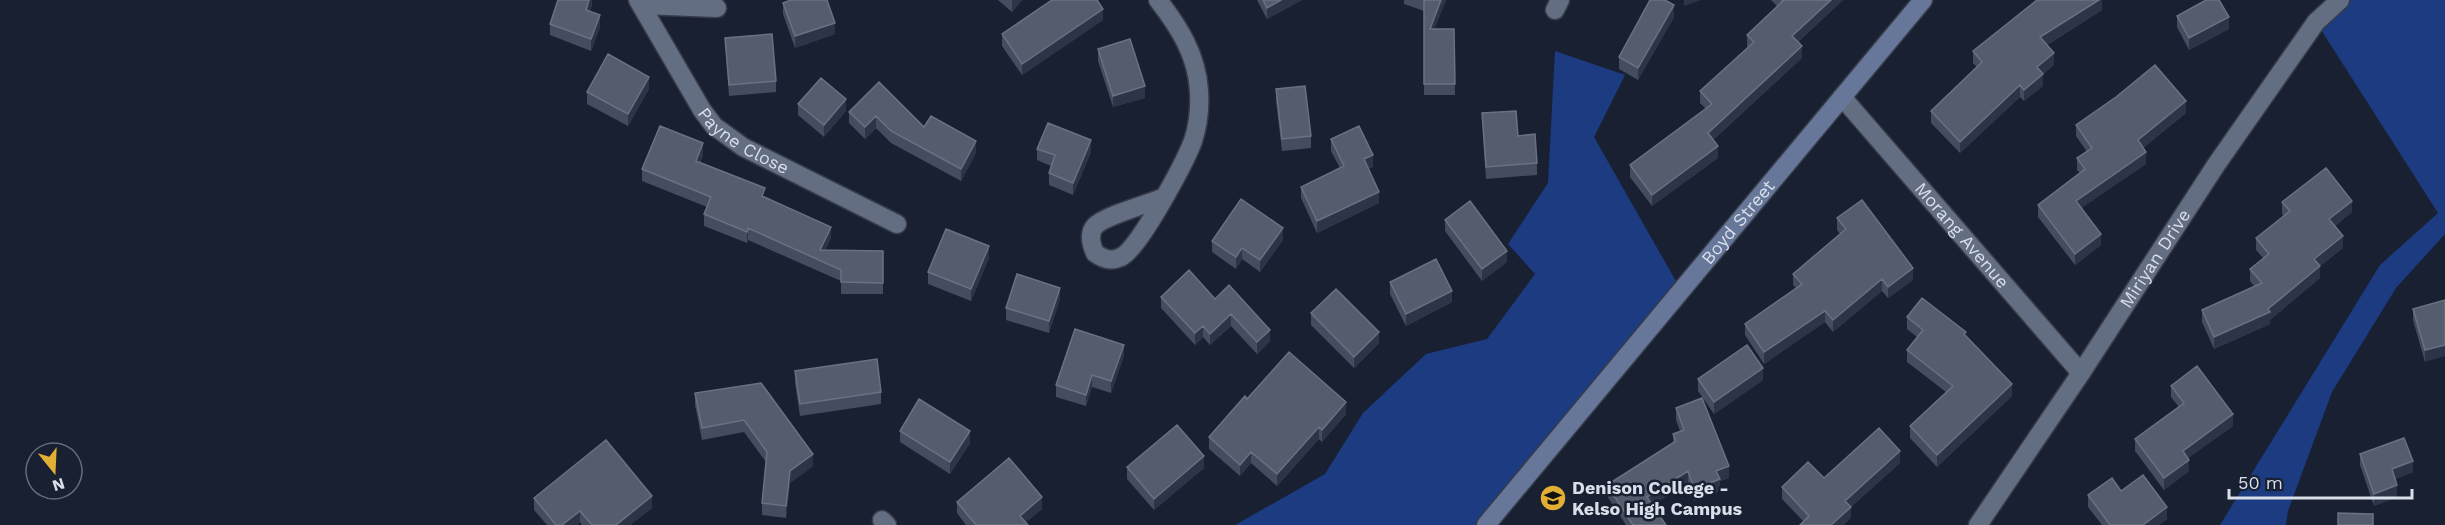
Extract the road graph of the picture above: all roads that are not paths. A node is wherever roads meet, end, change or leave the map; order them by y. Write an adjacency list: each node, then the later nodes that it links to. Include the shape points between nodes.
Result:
1 (1158, 0): 7 (street, via 1188,44 1199,91 1198,116 1187,156)
2 (1923, 0): 6 (main road, Boyd Street)
3 (2340, 0): 9 (street, Miriyan Drive, via 2316,22 2222,156)
4 (640, 3): 5 (street, Payne Close); 8 (street, Payne Close, via 714,126 743,147)
5 (717, 8)
6 (1842, 97): 9 (street, Morang Avenue); 10 (main road, Boyd Street)
7 (1162, 198)
8 (897, 224)
9 (2081, 373): 11 (street, Miriyan Drive)
10 (1485, 525)
11 (1978, 525)

